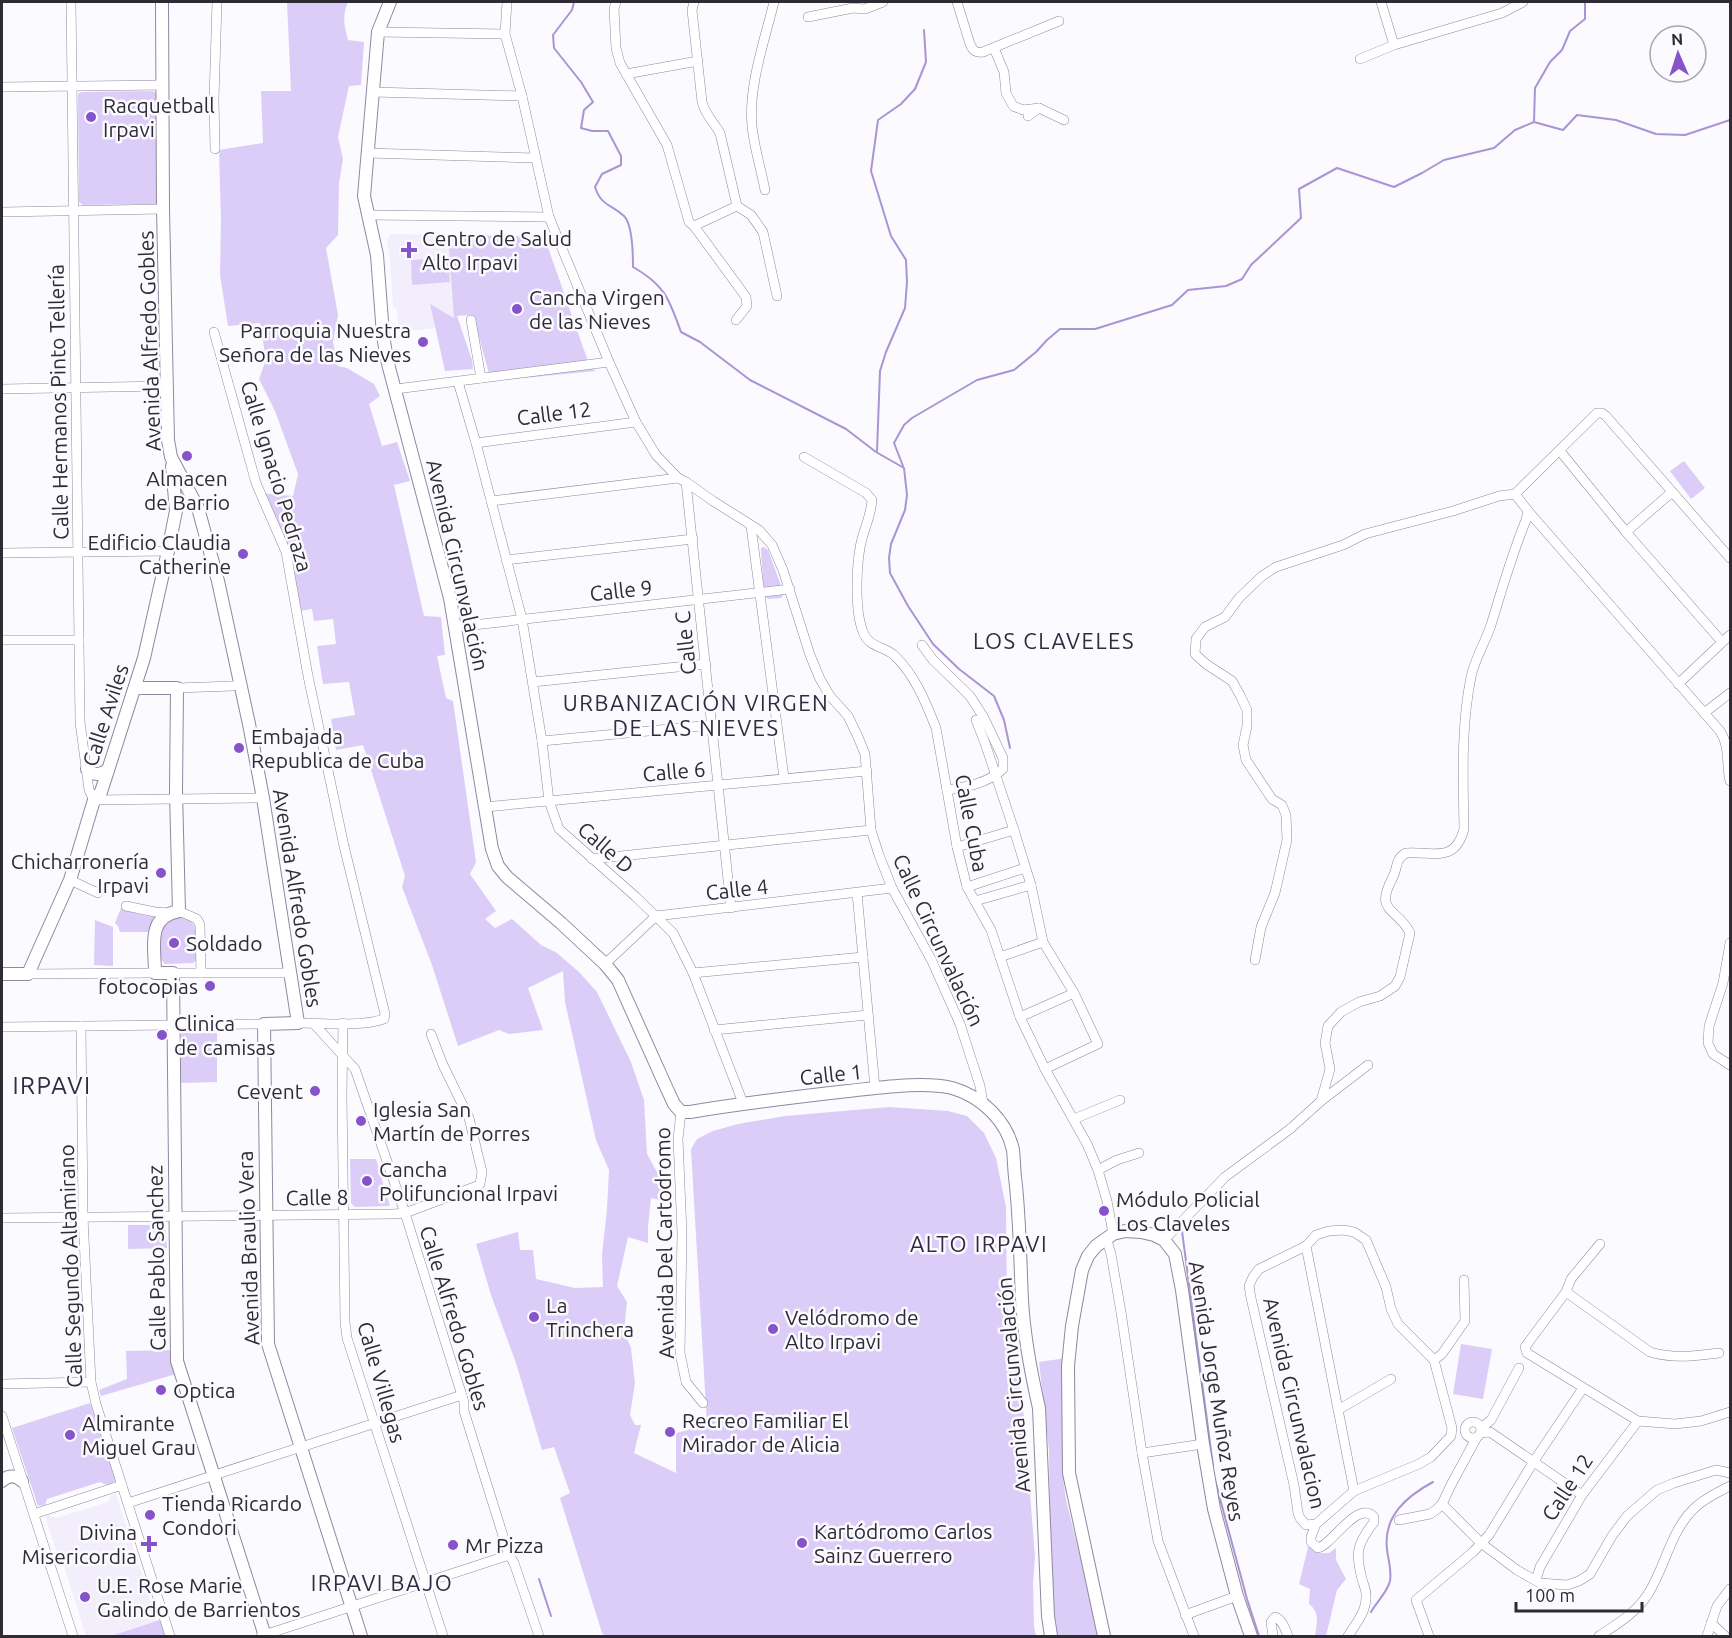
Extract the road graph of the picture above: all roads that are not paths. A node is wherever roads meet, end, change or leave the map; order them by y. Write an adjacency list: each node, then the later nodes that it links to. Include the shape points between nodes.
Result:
1 (71, 2): 24 (street, Calle Hermanos Pinto Tellería)
2 (162, 2): 23 (street, Avenida Alfredo Gobles)
3 (217, 2): 31 (street)
4 (390, 2): 16 (street, Avenida Circunvalación)
5 (507, 2): 17 (street, Calle Circunvalación)
6 (616, 2): 22 (street, via 616,48)
7 (694, 2): 21 (street)
8 (774, 2): 34 (street, via 753,100 752,125)
9 (883, 2): 13 (street, via 865,9)
10 (957, 2): 19 (street, via 973,49 980,53)
11 (1381, 2): 18 (street)
12 (1523, 2): 18 (street, via 1502,13)
13 (852, 5): 14 (street)
14 (808, 17)
15 (1059, 21): 19 (street)
16 (378, 32): 17 (street); 26 (street, Avenida Circunvalación)
17 (505, 34): 27 (street, Calle Circunvalación)
18 (1394, 45): 20 (street)
19 (994, 48): 28 (street, via 1013,106 1023,110)
20 (1360, 59)
21 (698, 61): 22 (street); 35 (street, via 705,114 720,133)
22 (626, 74): 41 (street, via 667,145 689,222)
23 (162, 85): 24 (street); 36 (street, Avenida Alfredo Gobles)
24 (72, 86): 25 (street); 37 (street, Calle Hermanos Pinto Tellería)
25 (2, 87)
26 (373, 92): 27 (street); 32 (street, Avenida Circunvalación)
27 (522, 96): 33 (street, Calle Circunvalación)
28 (1039, 108): 29 (street); 30 (street)
29 (1028, 116)
30 (1064, 120)
31 (215, 149)
32 (367, 153): 33 (street); 39 (street, Avenida Circunvalación)
33 (536, 158): 40 (street, Calle Circunvalación)
34 (765, 190)
35 (737, 206): 41 (street); 42 (street, via 751,215 763,232)
36 (164, 210): 37 (street); 49 (street, Avenida Alfredo Gobles)
37 (74, 211): 38 (street); 50 (street, Calle Hermanos Pinto Tellería)
38 (2, 213)
39 (367, 215): 40 (street); 52 (street, Avenida Circunvalación, via 377,255 387,360)
40 (549, 217): 46 (street, Calle Circunvalación)
41 (694, 226): 44 (street, via 746,297 747,306)
42 (777, 296)
43 (471, 320): 47 (street)
44 (736, 321)
45 (214, 332): 142 (street, Calle Ignacio Pedraza, via 256,483 286,552 344,846 386,1014 377,1021)
46 (609, 362): 47 (street); 53 (street, Calle Circunvalación)
47 (481, 378): 48 (street)
48 (458, 382): 52 (street); 54 (street, Calle D)
49 (166, 386): 50 (street); 56 (street, Avenida Alfredo Gobles)
50 (76, 388): 51 (street); 69 (street, Calle Hermanos Pinto Tellería)
51 (2, 389)
52 (396, 389): 77 (street, Avenida Circunvalación)
53 (636, 422): 54 (street, Calle 12); 58 (street, Calle Circunvalación, via 656,456)
54 (476, 443): 61 (street, Calle D)
55 (1560, 451): 59 (street, via 1597,413 1602,413); 60 (street); 66 (street)
56 (171, 457): 62 (street, Avenida Alfredo Gobles); 63 (street, Calle Aviles)
57 (804, 457): 101 (street, Calle Cuba, via 872,500 858,566 858,610 863,633 870,642 894,654 916,683 936,728)
58 (682, 480): 61 (street); 65 (street, Calle Circunvalación); 67 (street, Calle C)
59 (1671, 492): 66 (street); 71 (street)
60 (1515, 494): 64 (street); 128 (street, via 1365,534 1276,567 1196,639 1196,654 1232,681 1240,695 1247,710 1243,745 1246,759 1286,815 1287,840)
61 (491, 501): 72 (street, Calle D)
62 (198, 508): 63 (street, via 186,503); 85 (street, Avenida Alfredo Gobles)
63 (176, 511): 68 (street, Calle Aviles)
64 (1528, 511): 86 (street); 156 (street, via 1471,679 1466,707 1461,839 1456,848 1444,853 1406,853 1398,860 1386,901 1410,933 1400,977 1395,986 1341,1012 1328,1026 1325,1043 1330,1068)
65 (751, 526): 73 (street, Calle Circunvalación, via 772,545); 74 (street)
66 (1626, 532): 81 (street)
67 (693, 539): 72 (street); 75 (street, Calle C)
68 (168, 551): 69 (street); 87 (street, Calle Aviles)
69 (77, 552): 70 (street); 80 (street, Calle Hermanos Pinto Tellería)
70 (2, 553)
71 (1731, 558)
72 (506, 560): 76 (street, Calle D)
73 (790, 589): 74 (street, Calle 9); 96 (street, Calle Circunvalación, via 820,679 848,716 865,754)
74 (759, 593): 75 (street, Calle 9); 98 (street)
75 (699, 600): 76 (street, Calle 9); 83 (street, Calle C)
76 (522, 619): 77 (street, Calle 9); 84 (street, Calle D)
77 (456, 627): 106 (street, Avenida Circunvalación)
78 (1731, 634): 81 (street)
79 (2, 640): 80 (street)
80 (79, 640): 94 (street, Calle Hermanos Pinto Tellería, via 80,722)
81 (1722, 642): 86 (street)
82 (922, 645): 97 (street, via 970,696 984,718 1003,758 1003,769)
83 (706, 664): 84 (street); 92 (street, Calle C)
84 (533, 682): 93 (street, Calle D)
85 (241, 684): 88 (street); 102 (street, Avenida Alfredo Gobles)
86 (1677, 684): 90 (street)
87 (135, 688): 88 (street); 95 (street, Calle Aviles)
88 (177, 688): 104 (street)
89 (1731, 693): 90 (street)
90 (1706, 715): 99 (street, via 1727,744)
91 (976, 720): 97 (street)
92 (712, 725): 93 (street); 100 (street, Calle C)
93 (542, 741): 105 (street, Calle D)
94 (87, 769): 95 (street, via 97,775); 103 (street, Calle Hermanos Pinto Tellería)
95 (108, 770): 103 (street, Calle Aviles)
96 (867, 771): 98 (street, Calle 6); 107 (street, Calle Circunvalación)
97 (996, 776): 101 (street); 108 (street)
98 (784, 778): 100 (street, Calle 6)
99 (1731, 781)
100 (718, 784): 105 (street, Calle 6); 109 (street, Calle C)
101 (947, 790): 110 (street, Calle Cuba)
102 (263, 798): 104 (street); 132 (street, Avenida Alfredo Gobles)
103 (94, 800): 104 (street); 113 (street, Calle Aviles)
104 (176, 800): 122 (street)
105 (549, 801): 106 (street, Calle 6); 111 (street, Calle D, via 559,829)
106 (485, 807): 129 (street, Avenida Circunvalación, via 498,866)
107 (871, 830): 109 (street); 116 (street, Calle Circunvalación)
108 (1014, 830): 110 (street); 112 (street)
109 (724, 844): 111 (street); 121 (street, Calle C)
110 (957, 847): 115 (street, Calle Cuba)
111 (592, 859): 123 (street, Calle D)
112 (1025, 868): 114 (street); 115 (street)
113 (70, 880): 117 (street); 135 (street, Calle Aviles)
114 (1031, 885): 119 (street); 124 (street)
115 (967, 887): 119 (street, Calle Cuba)
116 (892, 888): 118 (street, Calle 4); 157 (street, Calle Circunvalación, via 932,961 960,1024)
117 (98, 893)
118 (856, 894): 121 (street, Calle 4); 126 (street)
119 (975, 901): 127 (street, Calle Cuba)
120 (126, 906): 122 (street)
121 (731, 908): 123 (street, Calle 4)
122 (175, 912): 130 (street, via 159,920 155,928); 131 (street, via 197,919 200,925)
123 (656, 916): 129 (street); 133 (street, Calle D, via 673,933)
124 (1043, 942): 127 (street); 138 (street)
125 (1731, 943): 137 (street)
126 (862, 957): 133 (street); 139 (street)
127 (1000, 957): 140 (street, Calle Cuba)
128 (1255, 960)
129 (605, 964): 159 (street, Avenida Circunvalación, via 618,980)
130 (155, 973): 135 (street); 136 (street)
131 (201, 973): 132 (street); 136 (street)
132 (291, 973): 141 (street, Avenida Alfredo Gobles)
133 (693, 973): 148 (street, Calle D)
134 (2, 974): 135 (street)
135 (28, 974)
136 (173, 974): 143 (street, Calle Pablo Sanchez)
137 (1727, 984): 152 (street, via 1709,1026 1708,1043 1713,1054)
138 (1074, 993): 140 (street); 153 (street, via 1098,1044)
139 (868, 1015): 148 (street); 154 (street)
140 (1020, 1017): 153 (street, Calle Cuba)
141 (298, 1023): 144 (street); 145 (street)
142 (343, 1023): 145 (street); 150 (street, Calle Villegas)
143 (173, 1024): 144 (street); 146 (street); 166 (street, Calle Pablo Sanchez)
144 (264, 1024): 164 (street, Avenida Braulio Vera)
145 (314, 1024): 150 (street, Calle Alfredo Gobles)
146 (81, 1026): 147 (street); 167 (street, Calle Segundo Altamirano)
147 (2, 1027)
148 (714, 1030): 158 (street, Calle D)
149 (431, 1034): 163 (street, Calle 8, via 469,1118 482,1180 477,1186)
150 (343, 1056): 163 (street, Calle Alfredo Gobles, via 355,1069); 165 (street, Calle Villegas)
151 (1368, 1065): 156 (street)
152 (1731, 1065)
153 (1045, 1069): 160 (street, Calle Cuba)
154 (875, 1088): 157 (street, Calle 1, via 951,1088); 158 (street, Calle 1)
155 (1120, 1100): 160 (street)
156 (1321, 1101): 170 (street, via 1226,1177)
157 (983, 1102): 223 (street, Avenida Circunvalación, via 1004,1126 1012,1149 1022,1302 1039,1408)
158 (743, 1103): 159 (street, Calle 1)
159 (681, 1112): 183 (street, Avenida Del Cartodromo, via 680,1353 686,1382)
160 (1074, 1119): 162 (street, Calle Cuba)
161 (1139, 1153): 162 (street)
162 (1098, 1170): 169 (street, Calle Cuba, via 1107,1201)
163 (405, 1213): 165 (street, Calle 8); 182 (street, Calle Alfredo Gobles)
164 (265, 1215): 165 (street, Calle 8); 166 (street, Calle 8); 192 (street, Avenida Braulio Vera, via 268,1344)
165 (344, 1215): 188 (street, Calle Villegas, via 347,1338)
166 (175, 1216): 167 (street, Calle 8); 196 (street, Calle Pablo Sanchez, via 177,1361)
167 (83, 1217): 168 (street, Calle 8); 179 (street, Calle Segundo Altamirano)
168 (2, 1218)
169 (1110, 1236): 170 (street, Avenida Jorge Muñoz Reyes, via 1125,1231 1141,1232); 193 (street, Calle Cuba); 224 (street, via 1096,1246 1082,1270 1068,1378 1069,1473)
170 (1164, 1240): 191 (street, Avenida Jorge Muñoz Reyes, via 1175,1254 1182,1290)
171 (1600, 1244): 174 (street, via 1571,1279)
172 (1306, 1246): 176 (street, Avenida Circunvalacion, via 1316,1235 1329,1231 1354,1232 1366,1240 1398,1324); 184 (street); 207 (street, Avenida Circunvalacion, via 1259,1269 1249,1286 1298,1513 1306,1525)
173 (1464, 1280): 176 (street, via 1465,1321)
174 (1566, 1292): 175 (street, via 1650,1352 1689,1357); 181 (street, via 1525,1347 1527,1353)
175 (1719, 1353)
176 (1434, 1360): 189 (street)
177 (1519, 1368): 190 (street, via 1491,1420)
178 (1391, 1379): 184 (street)
179 (91, 1382): 180 (street); 199 (street, Calle Segundo Altamirano)
180 (2, 1384)
181 (1582, 1388): 187 (street); 194 (street)
182 (462, 1395): 188 (street); 209 (street, Calle Alfredo Gobles)
183 (703, 1403)
184 (1338, 1410): 201 (street)
185 (1731, 1412): 187 (street, via 1675,1424)
186 (2, 1416): 198 (street)
187 (1638, 1420): 202 (street, Calle 12)
188 (375, 1424): 192 (street); 211 (street, Calle Villegas)
189 (1452, 1428): 190 (street, via 1465,1429 1472,1438); 201 (street, Avenida Circunvalacion, via 1451,1436 1431,1457)
190 (1479, 1433): 194 (street, via 1490,1432); 204 (street)
191 (1203, 1444): 193 (street); 213 (street, Avenida Jorge Muñoz Reyes, via 1214,1509)
192 (300, 1448): 196 (street); 214 (street, Avenida Braulio Vera)
193 (1142, 1453): 215 (street, Calle Cuba, via 1158,1541)
194 (1534, 1461): 202 (street); 208 (street)
195 (1731, 1473): 210 (street, via 1716,1470 1658,1490 1627,1516 1590,1574 1579,1581 1552,1585)
196 (214, 1475): 203 (street); 219 (street, Calle Pablo Sanchez)
197 (2, 1481): 198 (street, via 11,1476)
198 (22, 1481): 205 (street)
199 (122, 1485): 203 (street, Calle Segundo Altamirano); 205 (street)
200 (1731, 1486): 231 (street, via 1698,1504 1686,1517 1648,1594 1637,1608)
201 (1354, 1491): 207 (street)
202 (1582, 1495): 210 (street, Calle 12)
203 (128, 1503): 218 (street, Calle Segundo Altamirano)
204 (1442, 1504): 206 (street, via 1430,1514); 208 (street)
205 (34, 1514): 217 (street)
206 (1400, 1520)
207 (1316, 1524): 229 (street, via 1311,1542 1318,1548 1358,1515 1364,1512 1374,1516 1358,1553 1365,1606)
208 (1481, 1543): 210 (street); 230 (street, via 1416,1600)
209 (509, 1555): 211 (street); 222 (street, Calle Alfredo Gobles)
210 (1536, 1580)
211 (426, 1582): 214 (street); 221 (street, Calle Villegas)
212 (1731, 1589): 216 (street, via 1717,1606)
213 (1237, 1596): 215 (street); 226 (street, Avenida Jorge Muñoz Reyes)
214 (351, 1606): 219 (street); 220 (street, Avenida Braulio Vera)
215 (1185, 1615): 225 (street, Calle Cuba)
216 (1711, 1623): 232 (street); 233 (street)
217 (73, 1636)
218 (170, 1636)
219 (263, 1636)
220 (361, 1636)
221 (443, 1636)
222 (539, 1636)
223 (1051, 1636)
224 (1104, 1636)
225 (1194, 1636)
226 (1251, 1636)
227 (1273, 1636): 228 (street, via 1271,1622 1275,1617)
228 (1288, 1636)
229 (1348, 1636)
230 (1429, 1636)
231 (1599, 1636)
232 (1707, 1636)
233 (1725, 1636)

